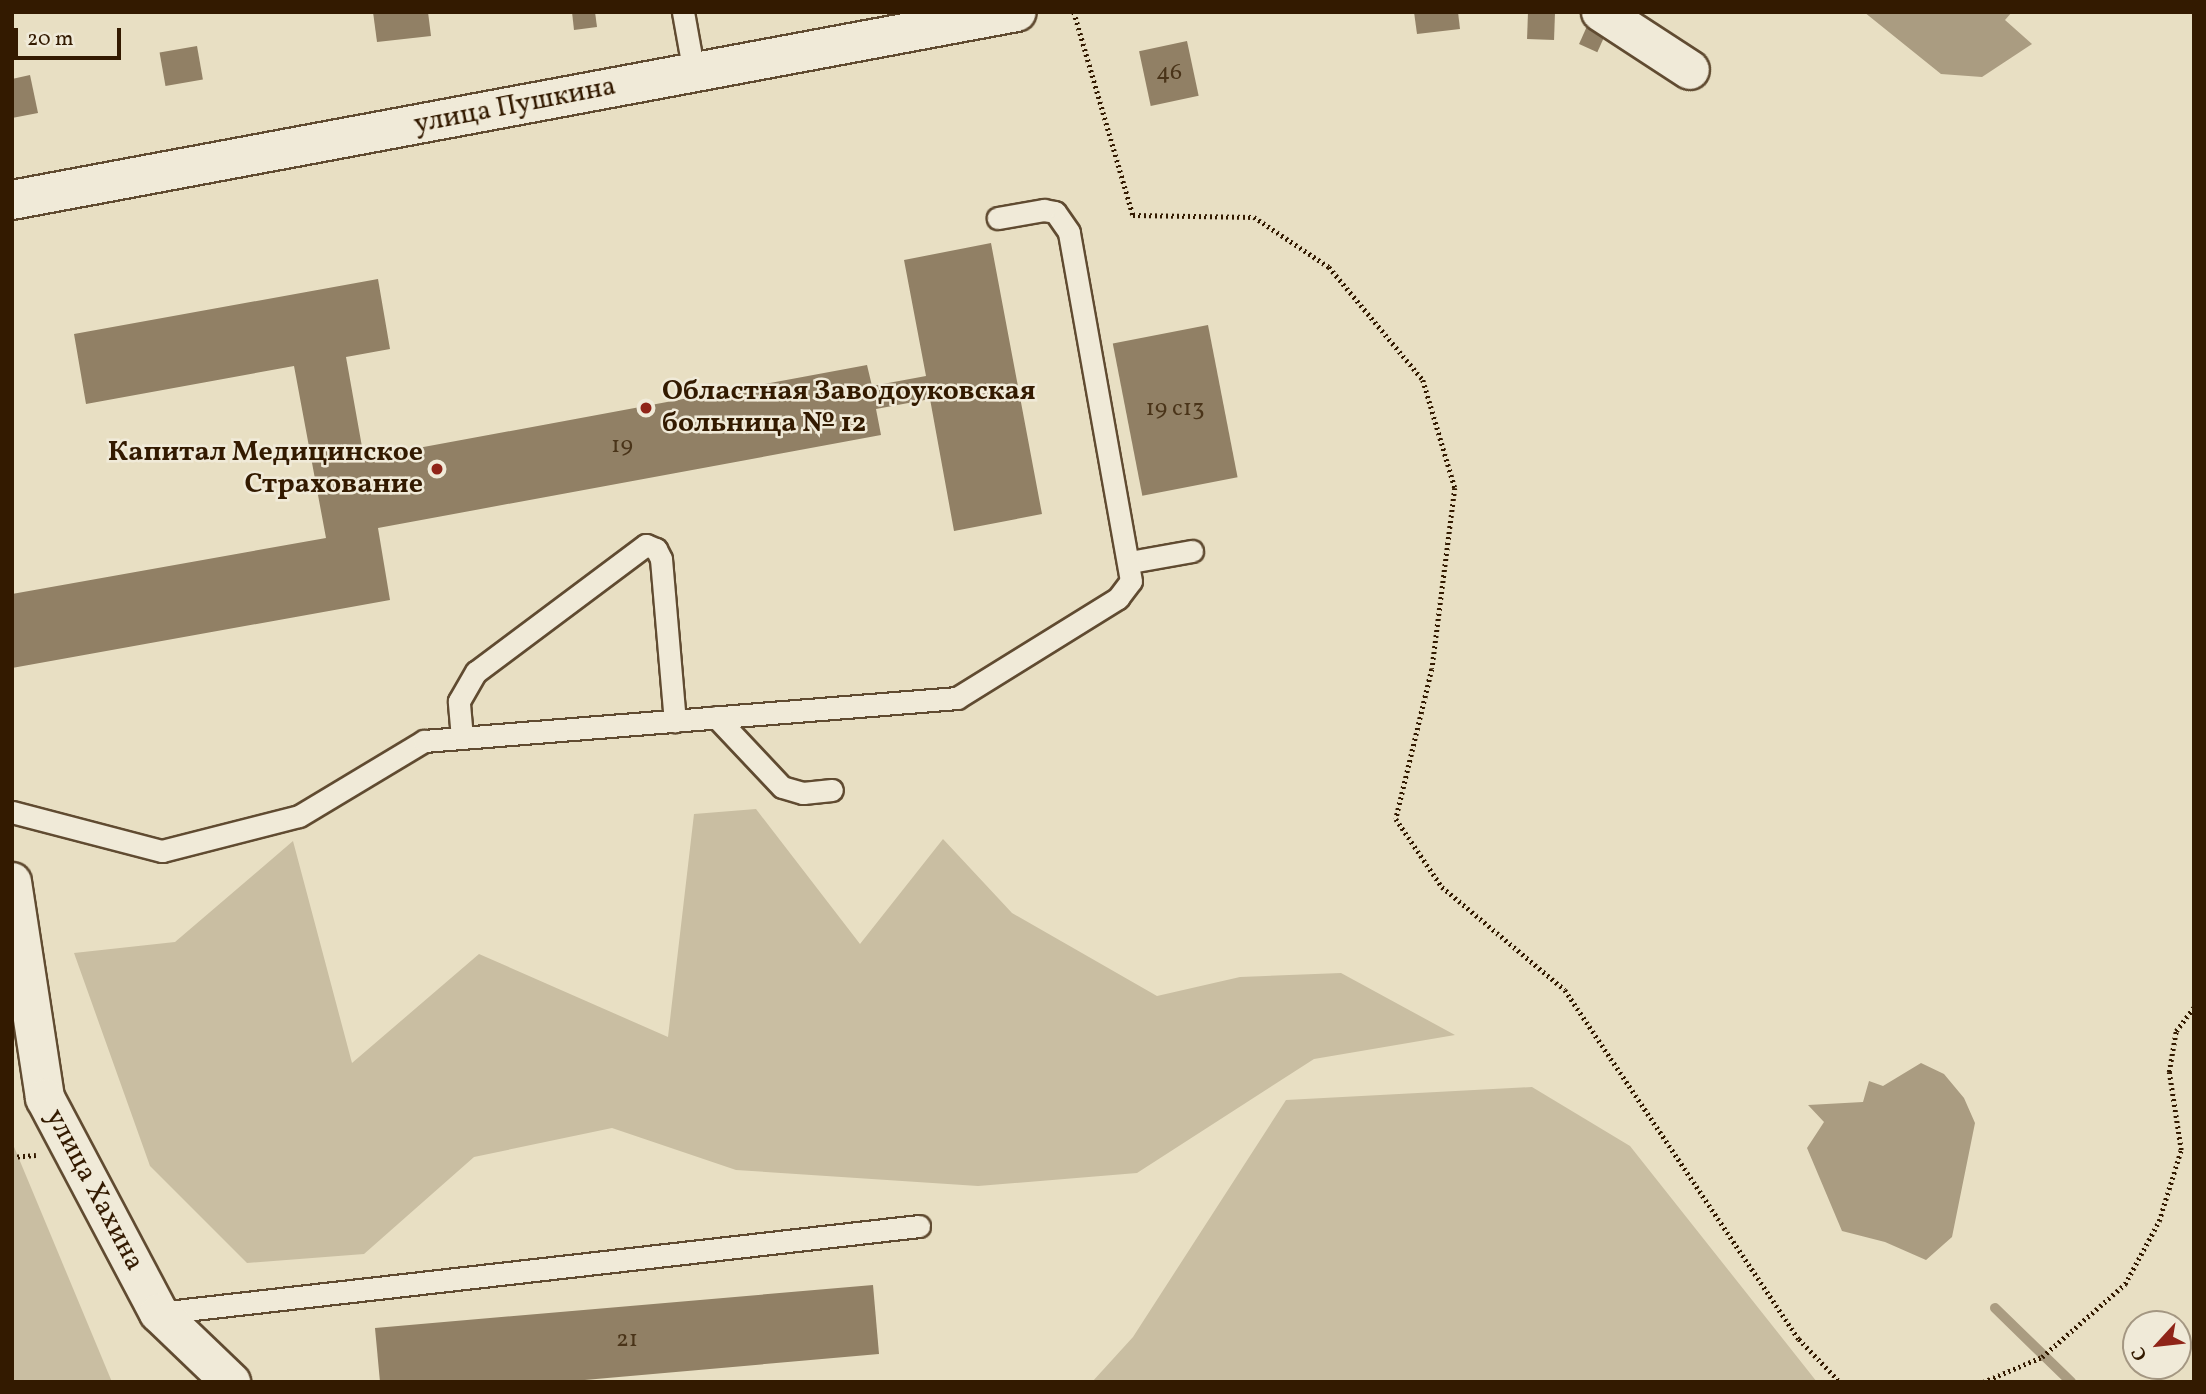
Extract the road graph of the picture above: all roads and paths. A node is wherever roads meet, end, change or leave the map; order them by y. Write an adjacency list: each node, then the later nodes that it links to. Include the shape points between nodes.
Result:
1 (683, 12): 6 (lane)
2 (1017, 12): 6 (street, улица Пушкина)
3 (1074, 12): 22 (path, via 1133,215 1254,216 1329,267 1423,380 1455,488 1432,669 1396,819 1441,887 1565,990 1708,1196 1799,1339)
4 (1601, 12): 5 (street)
5 (1690, 70)
6 (694, 73): 7 (street, улица Пушкина)
7 (12, 200)
8 (998, 218): 10 (lane, via 1055,212 1069,232)
9 (1192, 551): 10 (lane)
10 (1130, 562): 11 (lane, via 1131,581 1118,598 957,698)
11 (716, 717): 12 (lane); 14 (lane, via 782,787 803,793)
12 (675, 721): 13 (lane); 13 (lane, via 661,559 656,549 646,545 476,673 459,701)
13 (462, 738): 15 (lane, via 424,741 299,816 162,851)
14 (832, 790)
15 (12, 812)
16 (12, 881): 19 (street, улица Хахина, via 45,1098)
17 (2194, 1007): 23 (path, via 2176,1031 2169,1072 2181,1150 2159,1221 2125,1284 2042,1357)
18 (919, 1226): 19 (lane)
19 (159, 1313): 20 (street, улица Хахина)
20 (208, 1368): 21 (street, улица Хахина)
21 (231, 1382)
22 (1840, 1382)
23 (1983, 1382)

